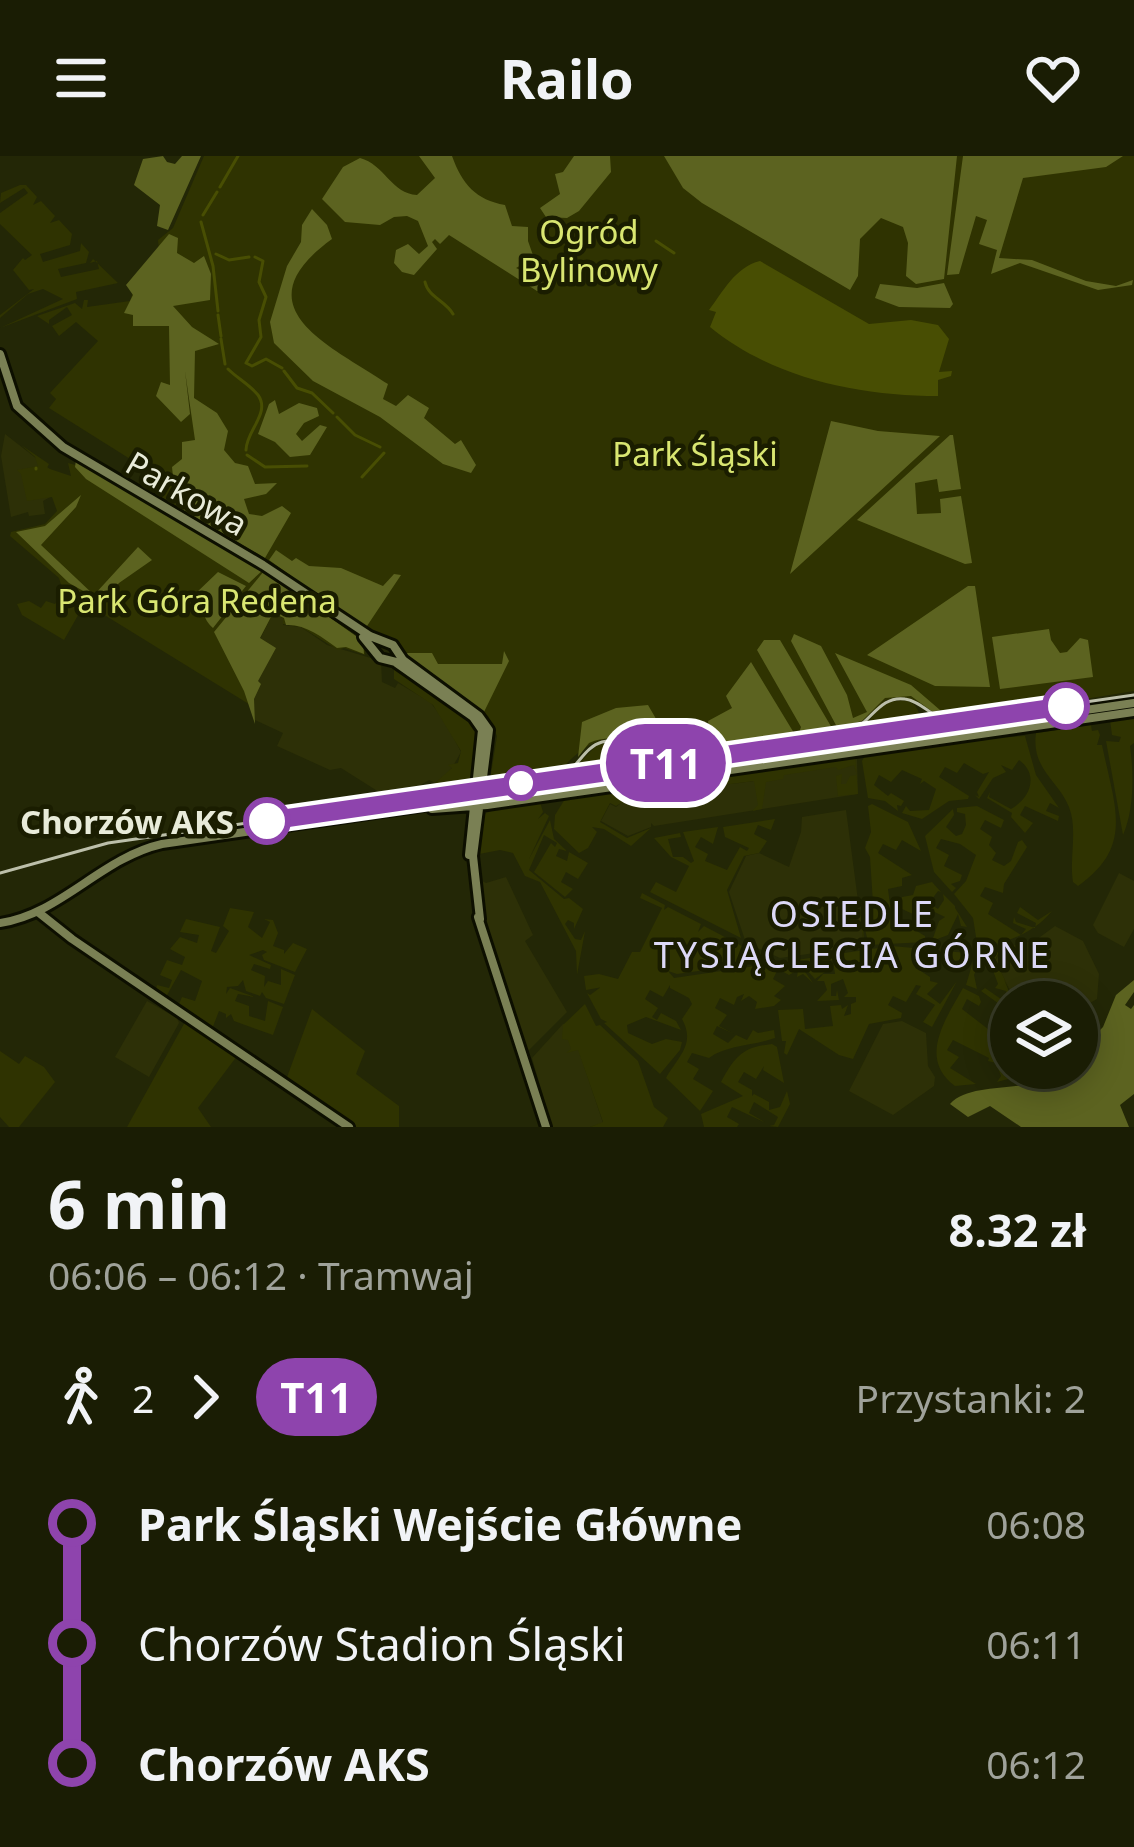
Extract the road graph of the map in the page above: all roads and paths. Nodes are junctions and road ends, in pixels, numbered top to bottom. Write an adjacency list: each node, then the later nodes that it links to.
1 (0, 354): 2 (street, Parkowa)
2 (338, 617): 3 (street, Parkowa); 4 (street, Parkowa)
3 (382, 638): 4 (street); 5 (street, Parkowa)
4 (372, 649): 5 (street, Parkowa)
5 (398, 659): 8 (street); 11 (street)
6 (1134, 707): 7 (street)
7 (751, 762): 9 (street); 9 (street)
8 (484, 780): 10 (street); 11 (street)
9 (573, 788): 10 (street); 11 (street)
10 (503, 794): 11 (street)
11 (477, 802): 12 (street); 13 (street); 14 (street); 16 (street)
12 (418, 808): 13 (street); 15 (street)
13 (446, 808): 14 (street)
14 (470, 826): 16 (street)
15 (38, 912): 17 (street); 18 (street)
16 (480, 920): 19 (street)
17 (0, 923)
18 (339, 1125)
19 (546, 1127)

